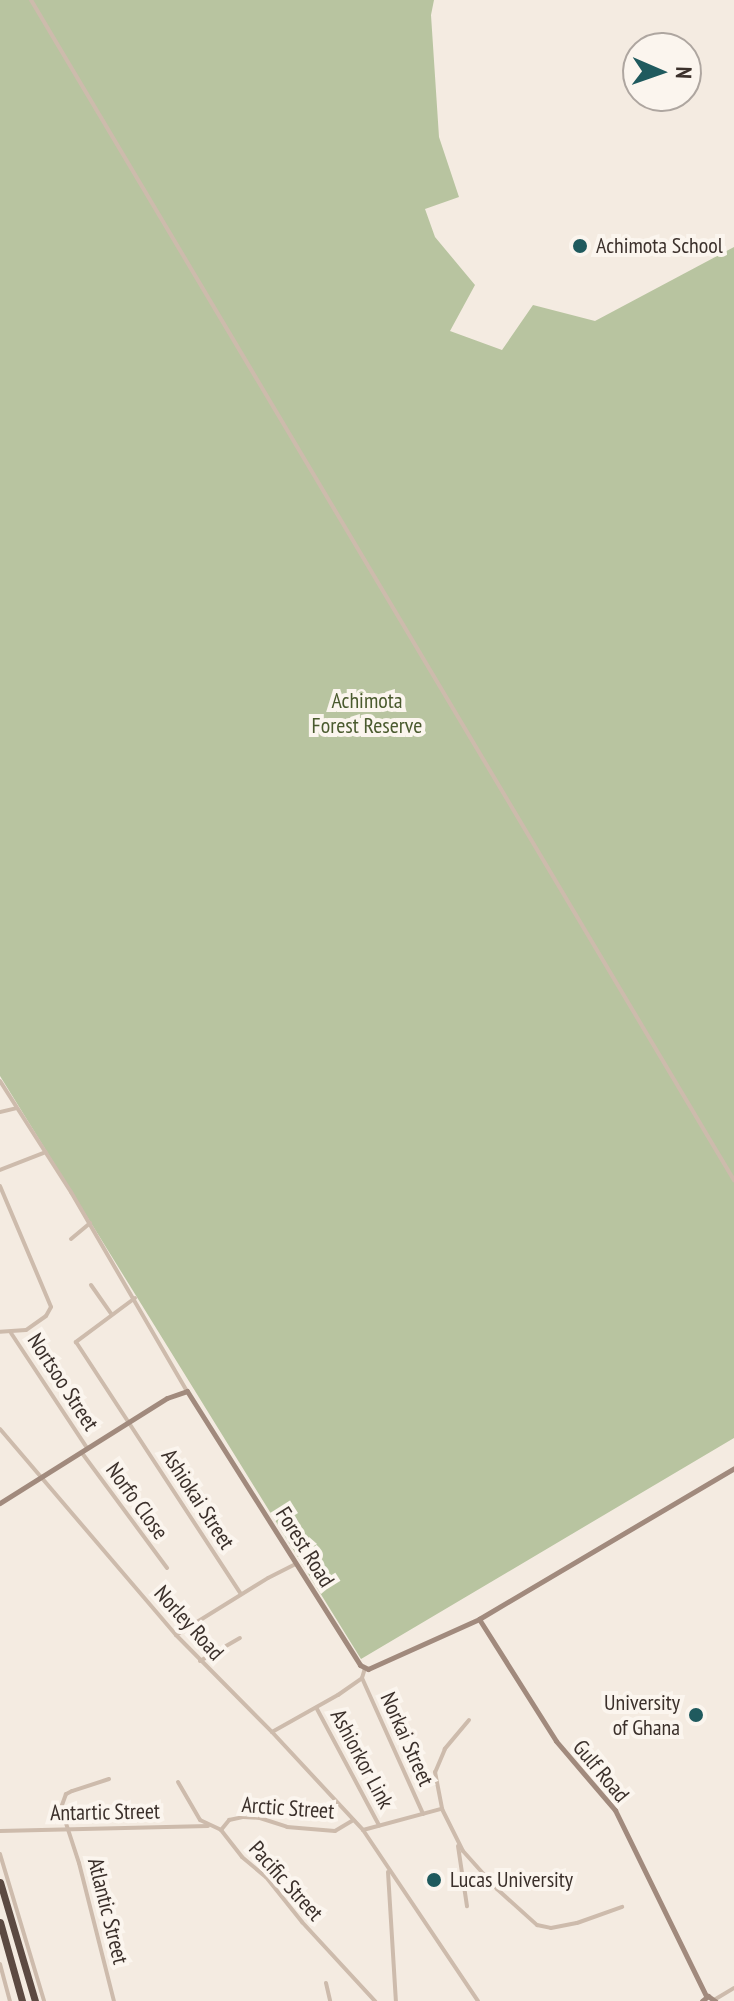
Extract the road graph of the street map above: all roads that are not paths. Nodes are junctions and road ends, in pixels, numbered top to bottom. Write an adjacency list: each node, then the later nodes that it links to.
1 (31, 0): 7 (street)
2 (0, 1081): 3 (street, Forest Road)
3 (17, 1108): 4 (street); 5 (street, Forest Road)
4 (0, 1112)
5 (47, 1152): 6 (street); 9 (street, Forest Road)
6 (0, 1170)
7 (734, 1180)
8 (0, 1186): 15 (street)
9 (90, 1223): 10 (street); 12 (street, Forest Road)
10 (71, 1239)
11 (91, 1285): 13 (street)
12 (135, 1298): 13 (street); 16 (street, Forest Road)
13 (111, 1314): 17 (street, Ashiokai Street)
14 (0, 1332): 15 (street)
15 (11, 1333): 19 (street, Nortsoo Street)
16 (187, 1391): 17 (main road); 23 (main road, Forest Road)
17 (128, 1421): 19 (main road); 25 (street, Ashiokai Street)
18 (0, 1429): 21 (street, Norley Road)
19 (85, 1451): 21 (main road); 24 (street, Norfo Close)
20 (734, 1468): 26 (main road)
21 (41, 1478): 22 (main road); 27 (street, Norley Road)
22 (0, 1503)
23 (296, 1564): 25 (street); 30 (main road, Forest Road)
24 (167, 1568)
25 (241, 1594): 27 (street)
26 (479, 1619): 30 (main road); 56 (main road, Gulf Road)
27 (176, 1635): 29 (street, Norley Road)
28 (240, 1638): 29 (street)
29 (200, 1661): 34 (street, Norley Road)
30 (365, 1668): 31 (street)
31 (362, 1678): 32 (street); 38 (street, Norkai Street)
32 (317, 1709): 34 (street); 40 (street, Ashiorkor Link)
33 (469, 1720): 37 (street)
34 (272, 1732): 39 (street, Norley Road)
35 (109, 1779): 42 (street, Atlantic Street)
36 (178, 1782): 41 (street, Pacific Street)
37 (442, 1809): 38 (street); 46 (street)
38 (423, 1814): 40 (street)
39 (353, 1820): 43 (street, Arctic Street); 44 (street, Norley Road)
40 (379, 1825): 44 (street)
41 (211, 1826): 42 (street, Antartic Street); 43 (street, Pacific Street)
42 (69, 1829): 45 (street, Antartic Street); 62 (street, Atlantic Street)
43 (221, 1830): 64 (street, Pacific Street)
44 (363, 1830): 48 (street, Norley Road)
45 (0, 1831)
46 (458, 1843): 50 (street); 51 (street)
47 (0, 1854): 61 (street)
48 (386, 1866): 65 (street); 66 (street, Norley Road)
49 (0, 1882): 60 (highway)
50 (467, 1906)
51 (622, 1907)
52 (0, 1922): 59 (highway)
53 (0, 1964): 58 (street)
54 (326, 1983): 63 (street)
55 (734, 1988): 57 (street)
56 (704, 1998): 57 (main road)
57 (714, 2000)
58 (10, 2001)
59 (22, 2001)
60 (35, 2001)
61 (44, 2001)
62 (114, 2001)
63 (330, 2001)
64 (375, 2001)
65 (396, 2001)
66 (478, 2001)

